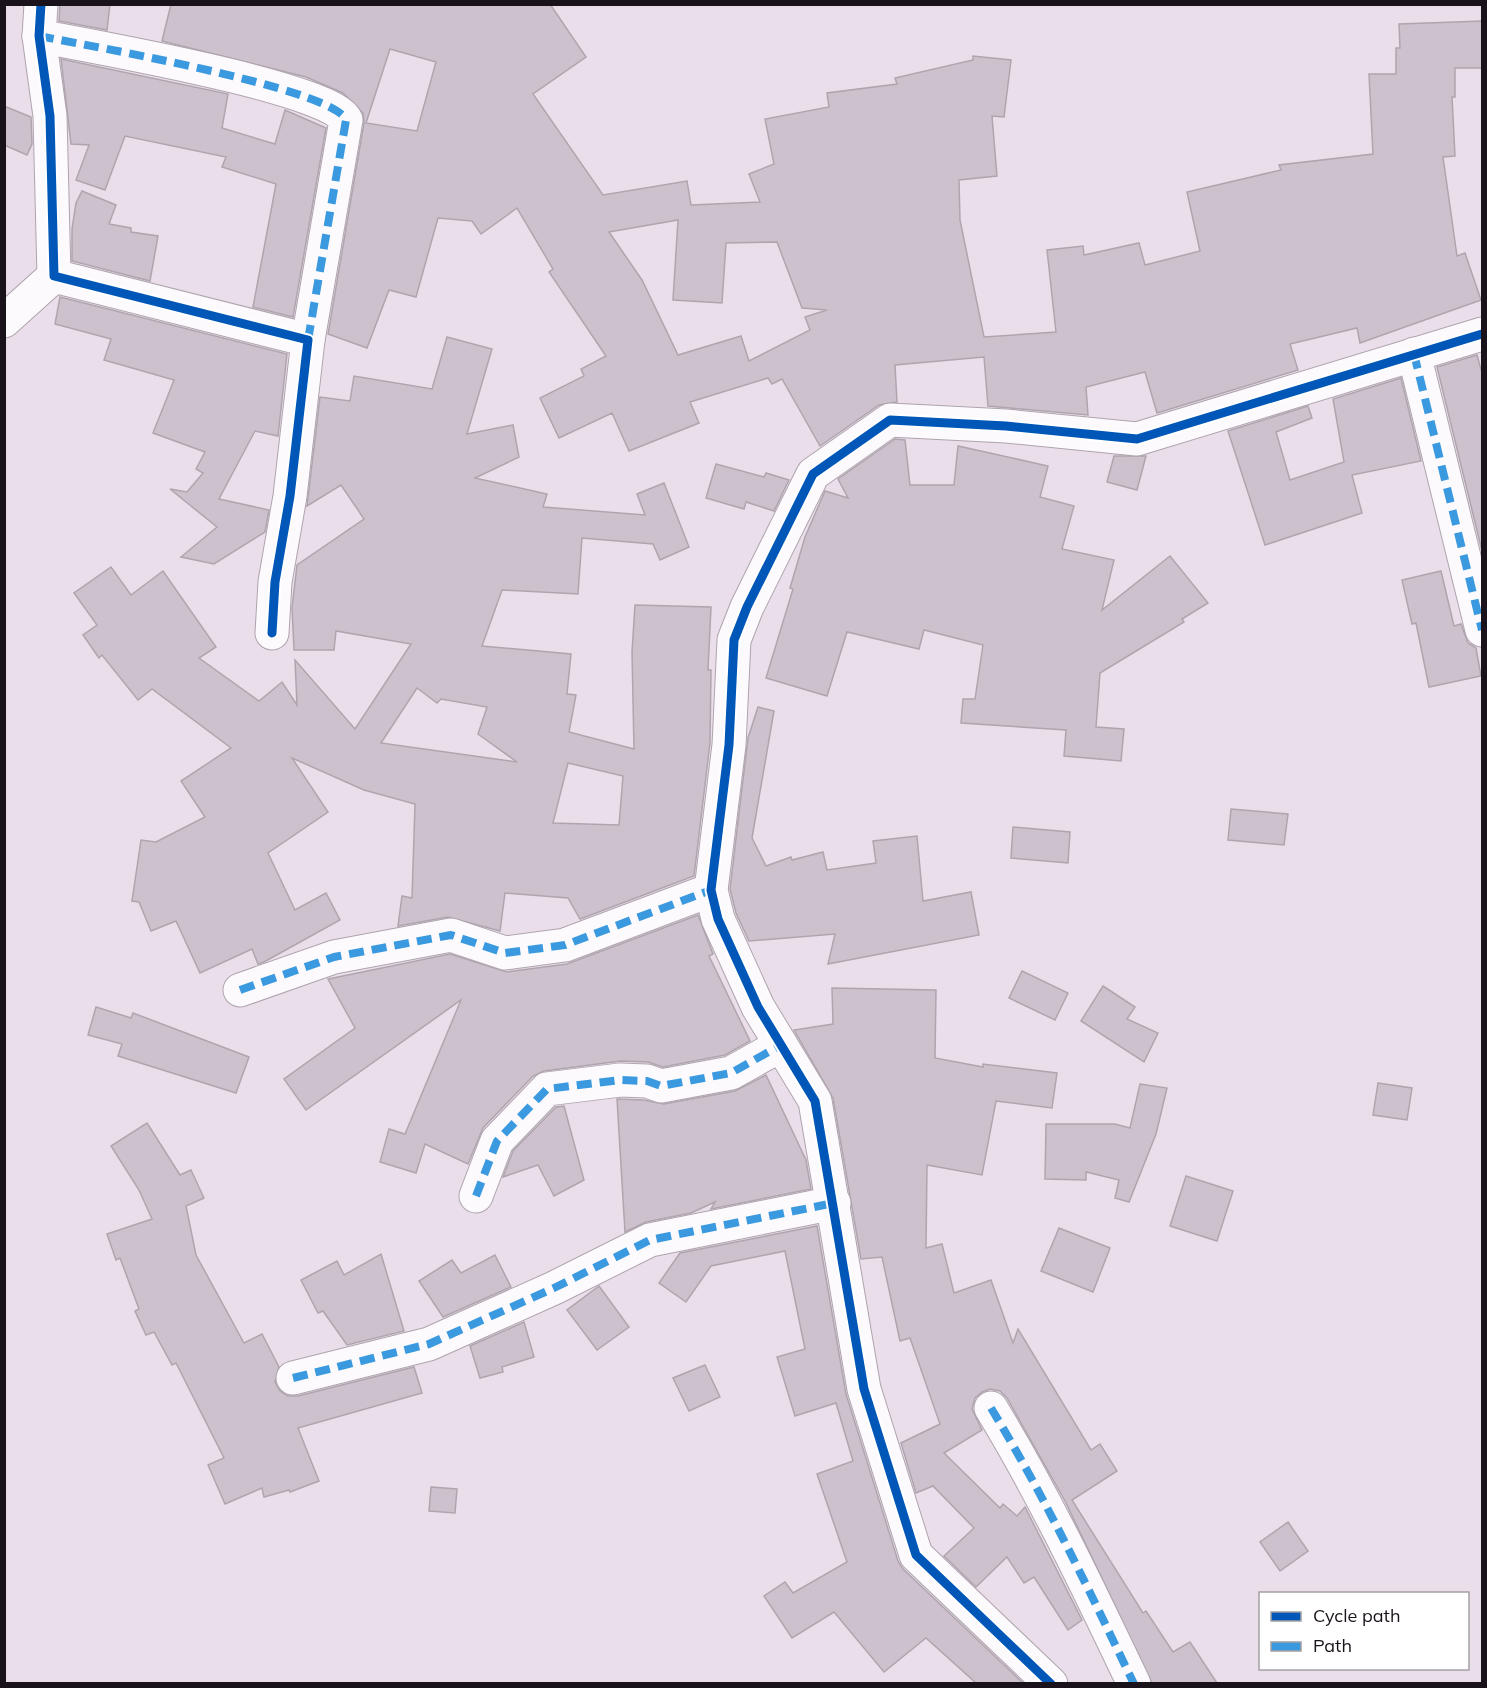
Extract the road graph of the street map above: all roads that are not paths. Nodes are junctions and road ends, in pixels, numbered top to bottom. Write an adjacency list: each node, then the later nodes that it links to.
1 (40, 20): 2 (street); 5 (street)
2 (54, 276): 3 (street); 5 (street)
3 (4, 321)
4 (1482, 334): 6 (street)
5 (308, 340): 8 (street)
6 (1414, 354): 7 (street); 9 (street)
7 (1482, 630)
8 (272, 633)
9 (711, 890): 10 (street); 11 (street)
10 (240, 990)
11 (781, 1045): 12 (street); 13 (street)
12 (476, 1196)
13 (834, 1203): 14 (street); 16 (street)
14 (293, 1378)
15 (991, 1408): 17 (street)
16 (1051, 1683)
17 (1134, 1683)

